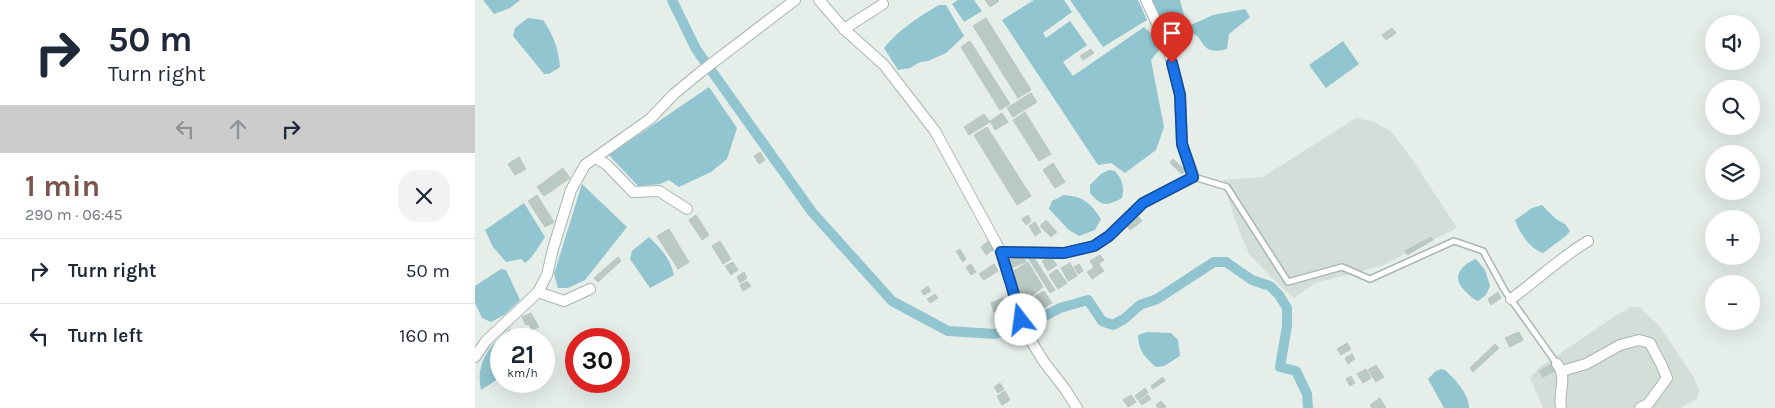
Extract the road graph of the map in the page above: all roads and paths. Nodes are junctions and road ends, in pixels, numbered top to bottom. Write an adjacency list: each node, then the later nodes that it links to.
1 (795, 0): 6 (street)
2 (819, 0): 5 (street)
3 (1146, 0): 7 (street)
4 (883, 4): 5 (street)
5 (844, 30): 10 (street)
6 (596, 158): 8 (street); 12 (street)
7 (1193, 177): 10 (street); 13 (lane)
8 (687, 208)
9 (1588, 241): 13 (street)
10 (1001, 252): 16 (street)
11 (590, 289): 12 (street)
12 (538, 292): 14 (street)
13 (1511, 299): 15 (lane)
14 (475, 357)
15 (1559, 367): 17 (street); 18 (street)
16 (1077, 408)
17 (1561, 408)
18 (1640, 408)

